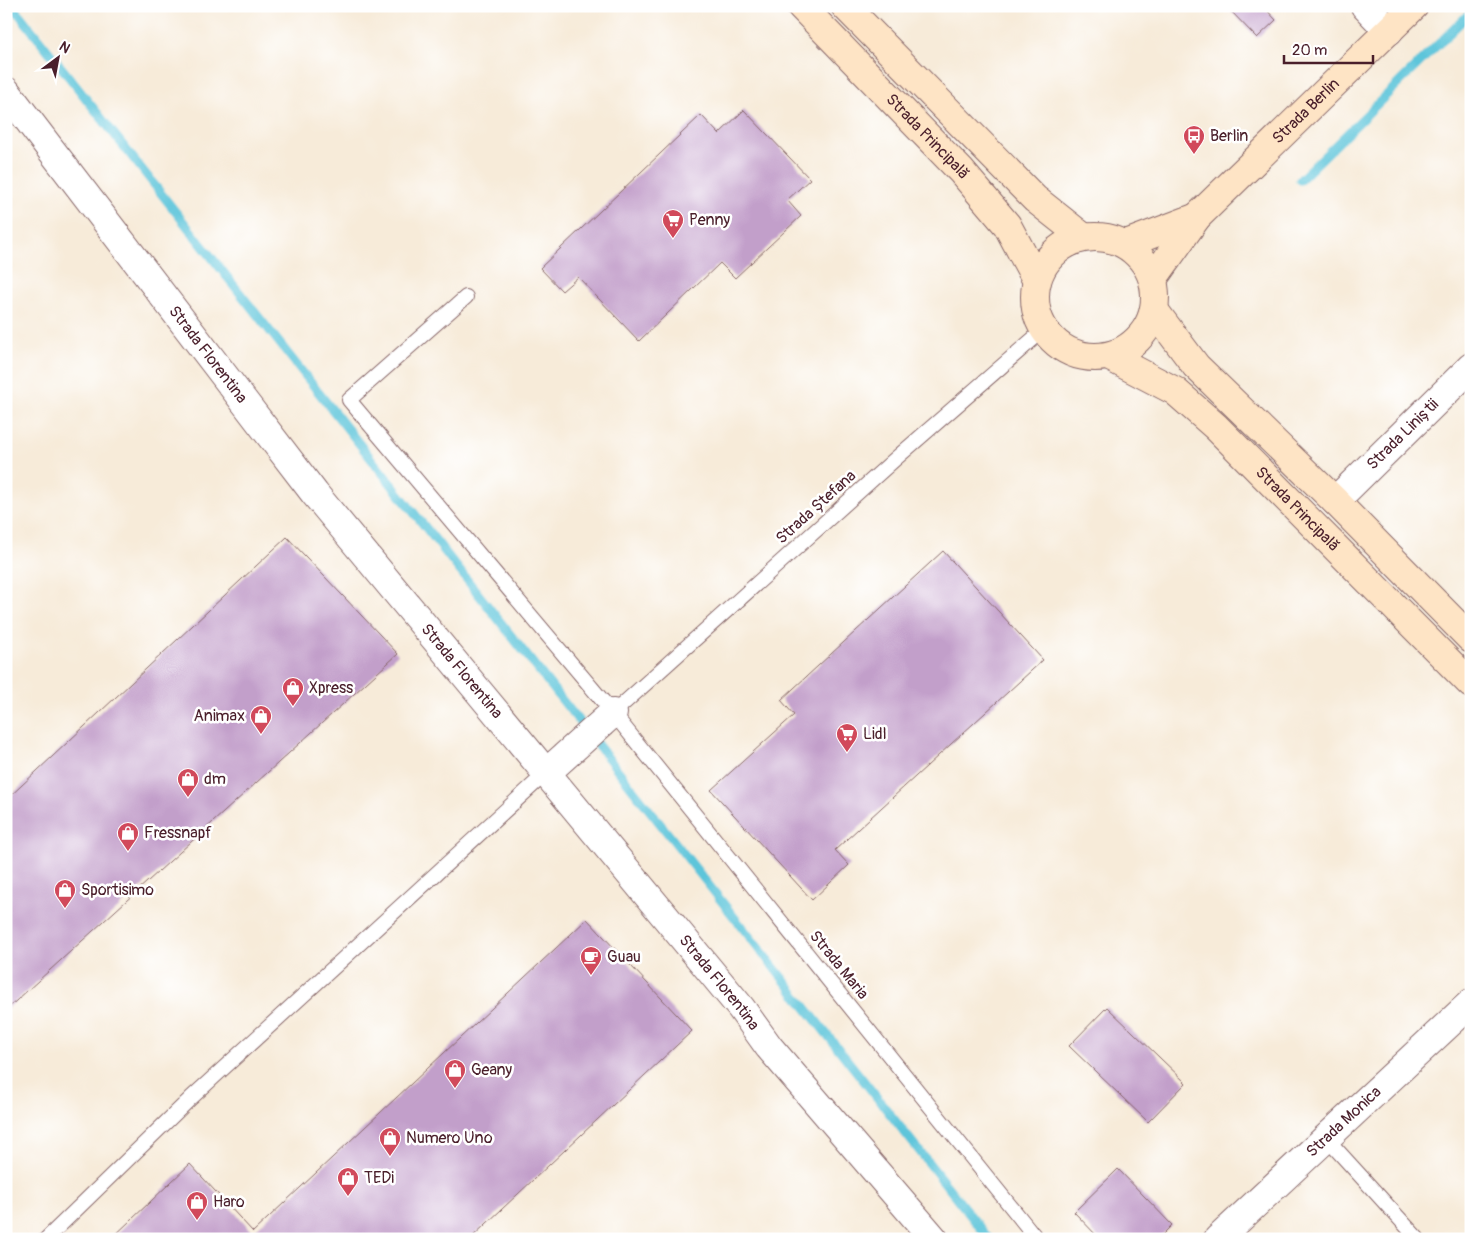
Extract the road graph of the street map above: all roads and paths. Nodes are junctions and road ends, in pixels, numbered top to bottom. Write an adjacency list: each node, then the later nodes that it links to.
1 (801, 6): 11 (main road, Strada Principală)
2 (845, 6): 8 (main road, Strada Principală)
3 (1365, 6): 5 (street)
4 (1414, 6): 5 (main road, Strada Berlin)
5 (1389, 31): 7 (main road, Strada Berlin)
6 (6, 91): 21 (street, Strada Florentina)
7 (1197, 217): 9 (main road, Strada Berlin); 10 (main road, Strada Berlin)
8 (1083, 237): 9 (main road); 11 (main road)
9 (1126, 244): 10 (main road)
10 (1153, 279): 13 (main road)
11 (1037, 281): 14 (main road)
12 (466, 297): 20 (lane, Strada Maria)
13 (1154, 310): 15 (main road); 17 (main road, Strada Principală)
14 (1045, 330): 15 (main road); 20 (lane, Strada Ștefana)
15 (1108, 356): 19 (main road, Strada Principală)
16 (1471, 367): 17 (street, Strada Liniștii)
17 (1335, 501): 18 (main road, Strada Principală)
18 (1471, 639)
19 (1471, 684)
20 (608, 716): 21 (street); 26 (lane, Strada Maria)
21 (545, 774): 24 (lane); 25 (street, Strada Florentina)
22 (1471, 1003): 23 (street, Strada Monica)
23 (1326, 1138): 27 (street, Strada Monica); 28 (lane)
24 (46, 1239)
25 (934, 1239)
26 (1037, 1239)
27 (1218, 1239)
28 (1418, 1239)

